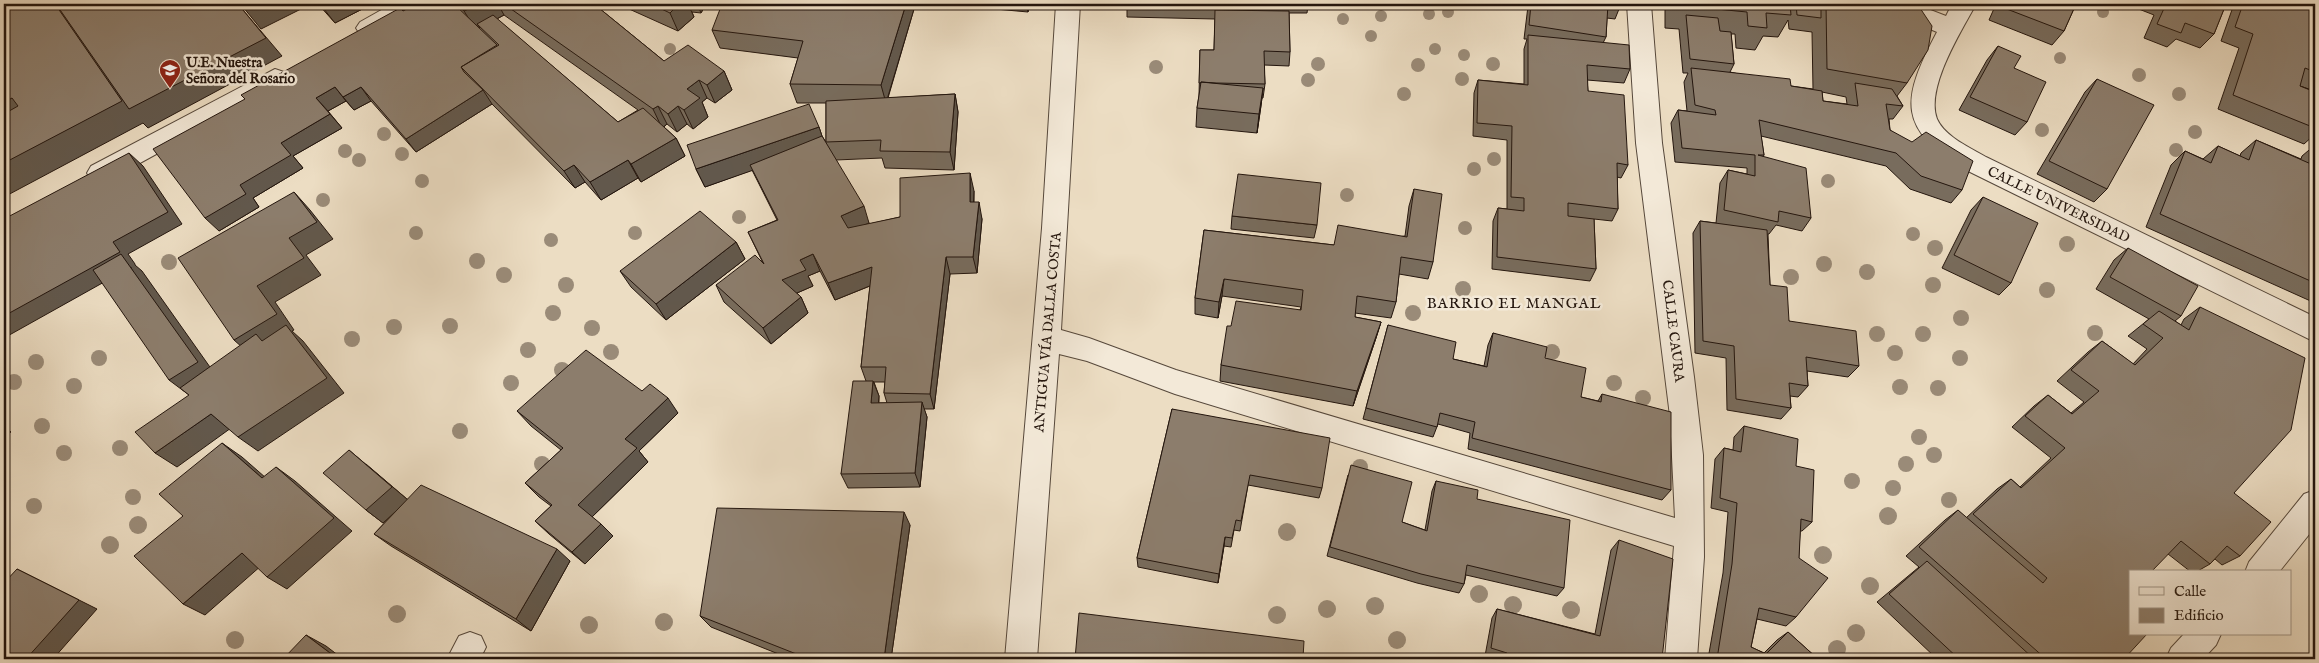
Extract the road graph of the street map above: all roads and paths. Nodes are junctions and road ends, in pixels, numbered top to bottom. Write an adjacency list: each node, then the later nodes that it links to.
1 (411, 4): 7 (street)
2 (1068, 4): 11 (street, ANTIGUA VÍA DALLA COSTA)
3 (1639, 4): 13 (street, CALLE CAURA)
4 (1893, 4): 6 (street)
5 (1964, 4): 6 (street, CALLE UNIVERSIDAD)
6 (1952, 28): 10 (street, CALLE UNIVERSIDAD)
7 (345, 40)
8 (293, 68): 9 (street)
9 (83, 182)
10 (2315, 330)
11 (1046, 338): 13 (street); 16 (street, ANTIGUA VÍA DALLA COSTA)
12 (2315, 504): 14 (street)
13 (1689, 536): 17 (street, CALLE CAURA)
14 (2262, 570)
15 (2203, 636): 18 (street)
16 (1021, 659)
17 (1681, 659)
18 (2182, 659)

